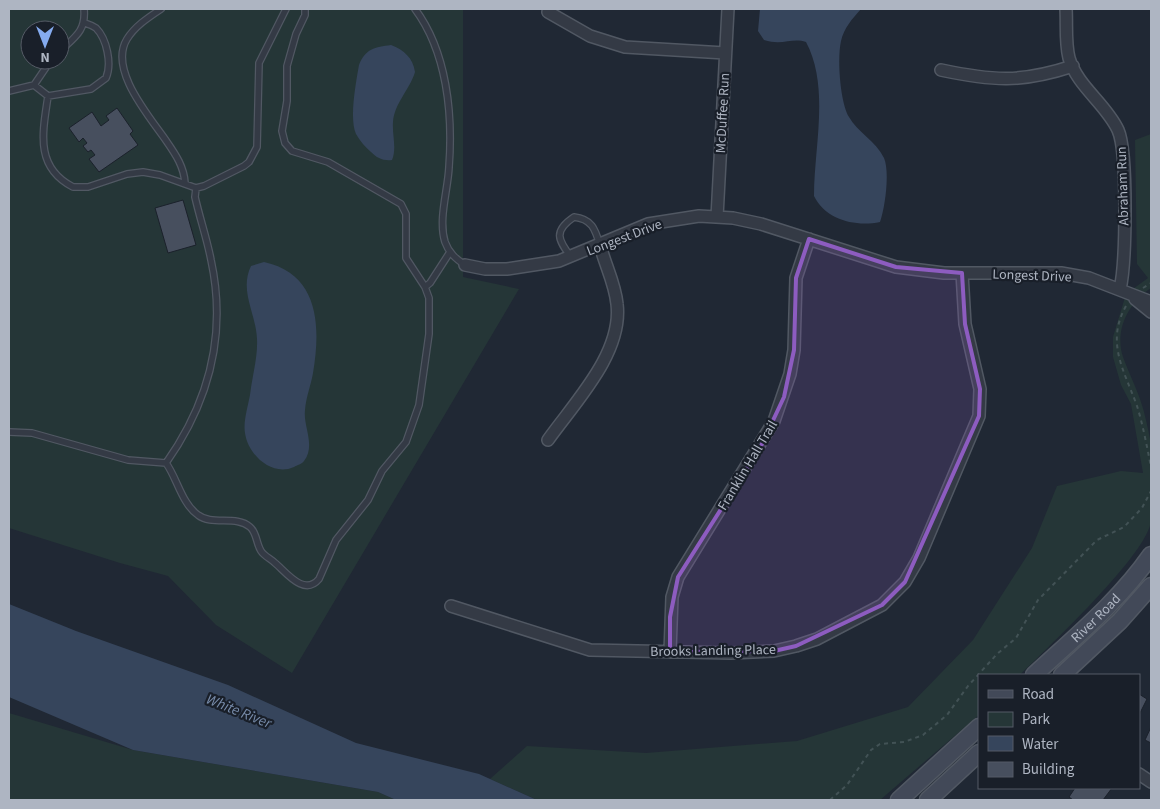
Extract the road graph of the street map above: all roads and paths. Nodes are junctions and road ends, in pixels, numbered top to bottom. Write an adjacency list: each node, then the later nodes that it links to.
1 (84, 9): 9 (lane)
2 (161, 9): 18 (lane)
3 (286, 9): 19 (lane)
4 (305, 9): 28 (lane)
5 (415, 9): 23 (lane)
6 (728, 9): 11 (street, McDuffee Run)
7 (1066, 9): 12 (street, Abraham Run)
8 (548, 12): 11 (street)
9 (85, 23): 10 (lane); 17 (lane)
10 (70, 42)
11 (725, 53): 20 (street, McDuffee Run)
12 (1073, 66): 14 (street); 29 (street, Abraham Run)
13 (44, 70): 15 (lane)
14 (941, 70)
15 (34, 85): 16 (lane); 17 (lane)
16 (9, 91)
17 (48, 96): 18 (lane)
18 (185, 183): 19 (lane)
19 (196, 188): 35 (lane)
20 (717, 217): 21 (street, Longest Drive); 22 (street, Longest Drive)
21 (809, 239): 26 (street, Longest Drive); 41 (street, Franklin Hall Trail)
22 (600, 245): 24 (street, Longest Drive); 24 (lane); 34 (street)
23 (450, 252): 25 (lane, Longest Drive); 28 (lane)
24 (571, 257): 25 (street, Longest Drive)
25 (465, 264)
26 (962, 273): 29 (street, Longest Drive); 41 (street, Brooks Landing Place)
27 (1151, 283): 30 (path)
28 (425, 287): 35 (lane)
29 (1120, 289): 30 (street, Longest Drive)
30 (1134, 297): 31 (street, Longest Drive); 32 (street, Longest Drive); 36 (path)
31 (1151, 302)
32 (1151, 312)
33 (9, 432): 35 (lane)
34 (548, 440)
35 (166, 463)
36 (1151, 466)
37 (1151, 491): 42 (path)
38 (1151, 555): 43 (main road, River Road)
39 (1151, 586): 44 (main road, River Road)
40 (451, 606): 41 (street, Brooks Landing Place)
41 (670, 652)
42 (979, 674)
43 (1035, 674)
44 (1063, 674)
45 (978, 675): 50 (path)
46 (978, 728): 51 (main road)
47 (978, 754): 52 (main road)
48 (1140, 775): 49 (street)
49 (1151, 782)
50 (830, 800)
51 (899, 800)
52 (928, 800)

